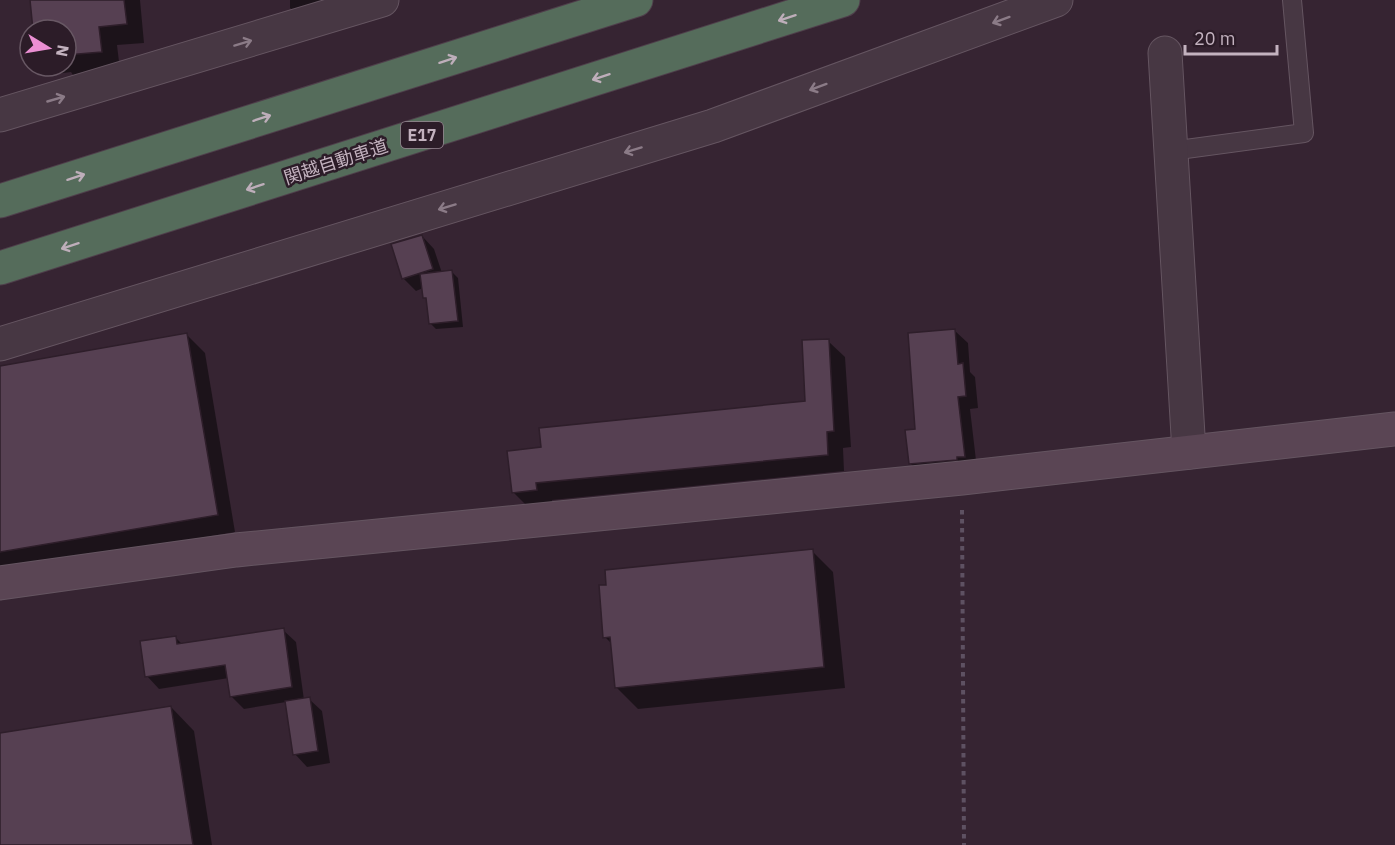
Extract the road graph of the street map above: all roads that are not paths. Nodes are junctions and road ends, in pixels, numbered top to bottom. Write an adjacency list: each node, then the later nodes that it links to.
1 (382, 0): 7 (street, one-way to 1)
2 (636, 0): 9 (highway, one-way to 2)
3 (843, 0): 10 (highway, 関越自動車道 / E17, one-way to 10)
4 (1056, 0): 11 (street, one-way to 11)
5 (1292, 0): 8 (lane)
6 (1165, 53): 8 (street)
7 (0, 116)
8 (1171, 151): 13 (street)
9 (0, 201)
10 (0, 268)
11 (0, 344)
12 (1395, 429): 13 (street)
13 (1189, 452): 14 (street)
14 (0, 583)

